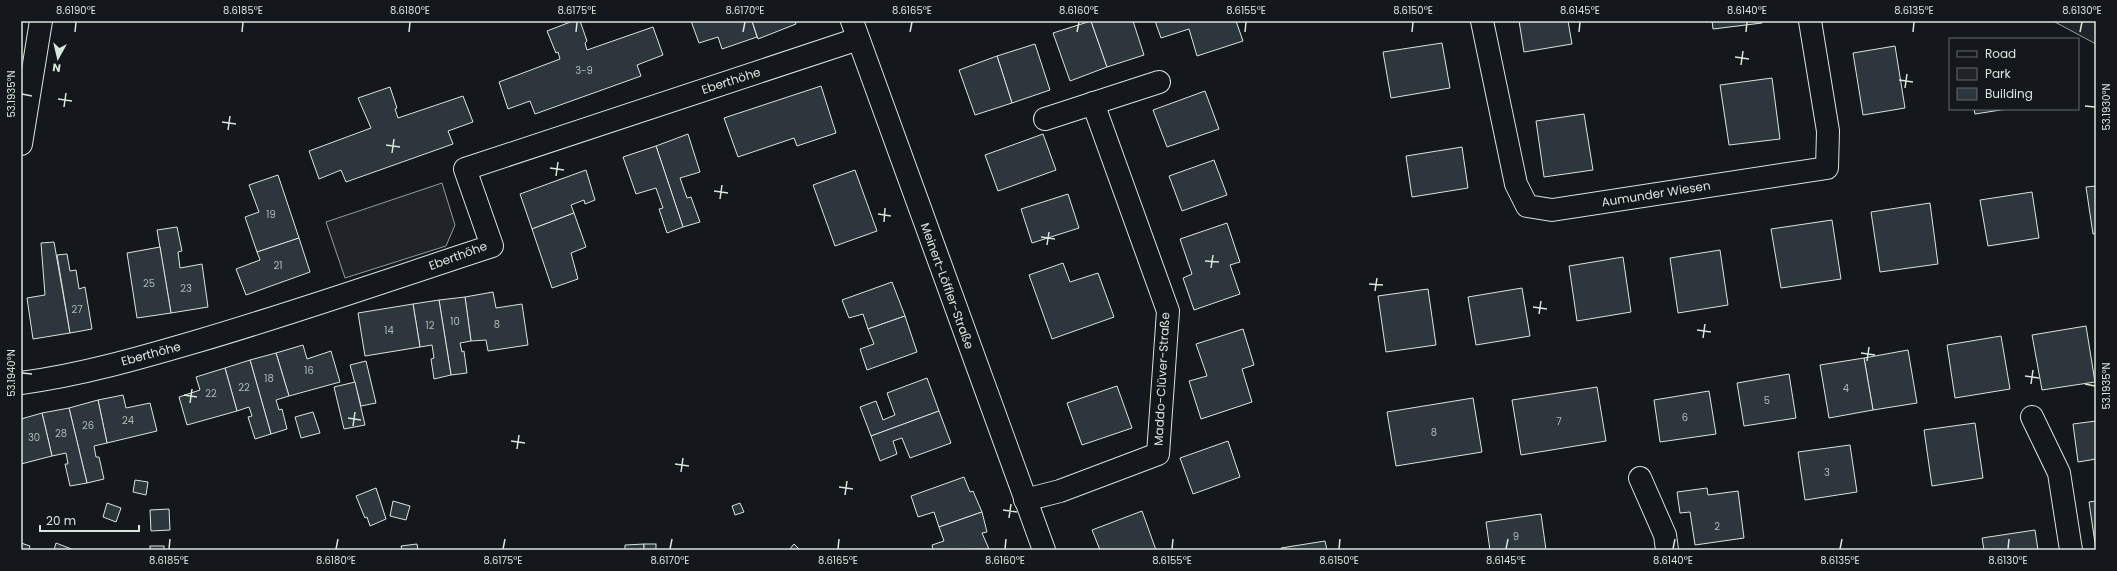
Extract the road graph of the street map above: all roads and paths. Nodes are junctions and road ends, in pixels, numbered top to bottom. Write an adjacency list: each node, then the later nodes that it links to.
1 (41, 21): 8 (street)
2 (1482, 21): 3 (street, Aumunder Wiesen)
3 (1810, 21)
4 (855, 30): 9 (street, Eberthöhe); 12 (street, Meinert-Löffler-Straße)
5 (1159, 82): 6 (street)
6 (1093, 103): 7 (street); 12 (street, Maddo-Clüver-Straße)
7 (1045, 119)
8 (21, 144)
9 (21, 383)
10 (2032, 417): 15 (street)
11 (1640, 478): 14 (street)
12 (1025, 500): 13 (street, Meinert-Löffler-Straße)
13 (1044, 550)
14 (1667, 550)
15 (2072, 550)

